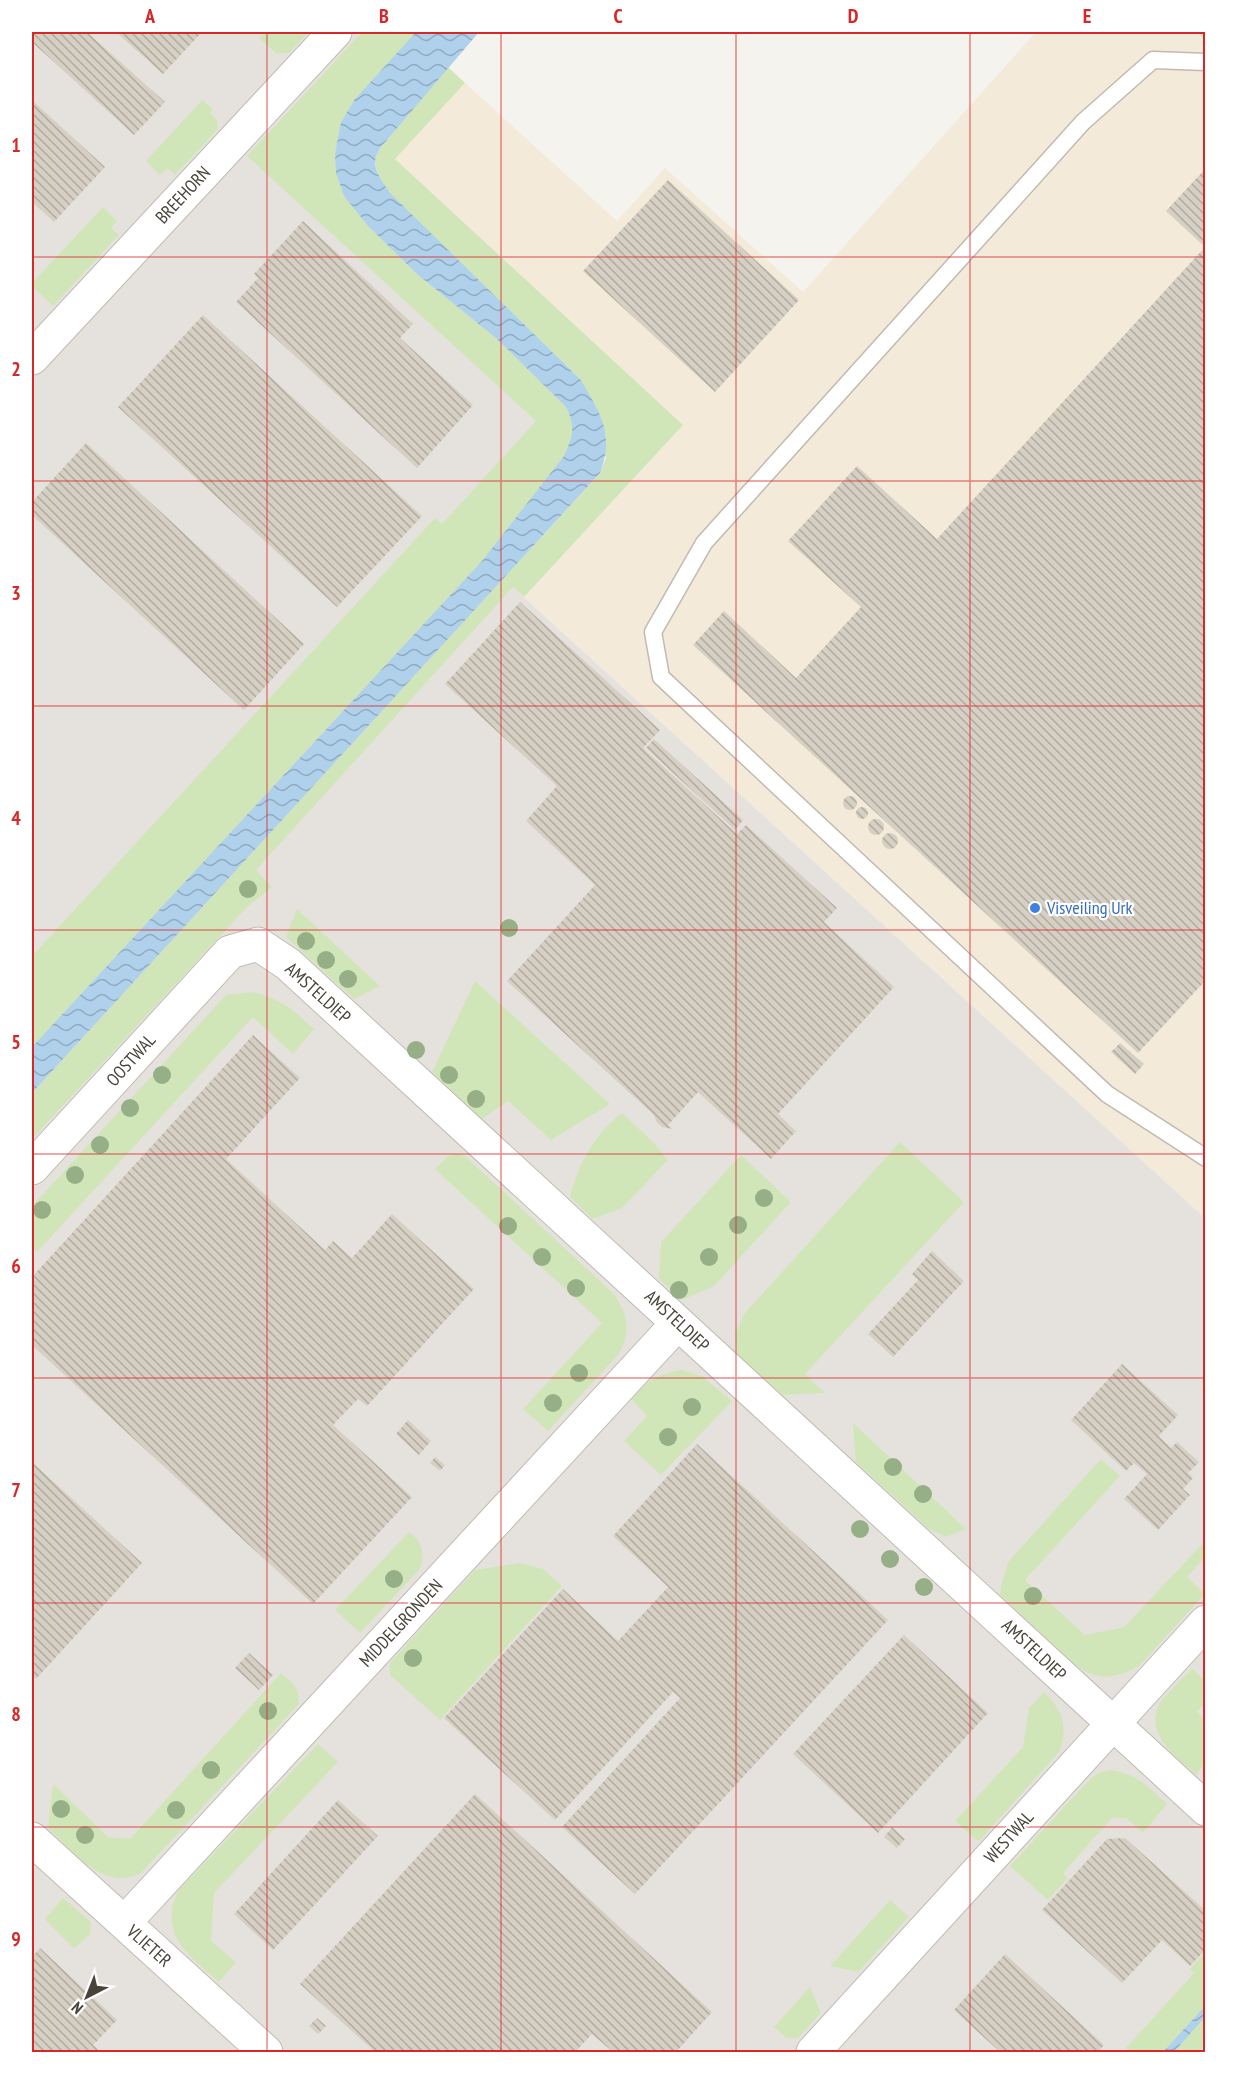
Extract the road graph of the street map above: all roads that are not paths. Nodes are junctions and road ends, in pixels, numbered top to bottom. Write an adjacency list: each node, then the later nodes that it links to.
1 (334, 32): 3 (street, BREEHORN)
2 (1206, 62): 5 (lane)
3 (32, 358)
4 (230, 952): 6 (street, OOSTWAL); 7 (street, AMSTELDIEP)
5 (1206, 1158)
6 (32, 1168)
7 (678, 1323): 9 (street, AMSTELDIEP); 12 (street, MIDDELGRONDEN)
8 (1206, 1622): 9 (street, WESTWAL)
9 (1113, 1723): 10 (street, AMSTELDIEP); 14 (street, WESTWAL)
10 (1206, 1809)
11 (32, 1839): 12 (street, VLIETER)
12 (124, 1923): 13 (street, VLIETER)
13 (266, 2052)
14 (813, 2052)

